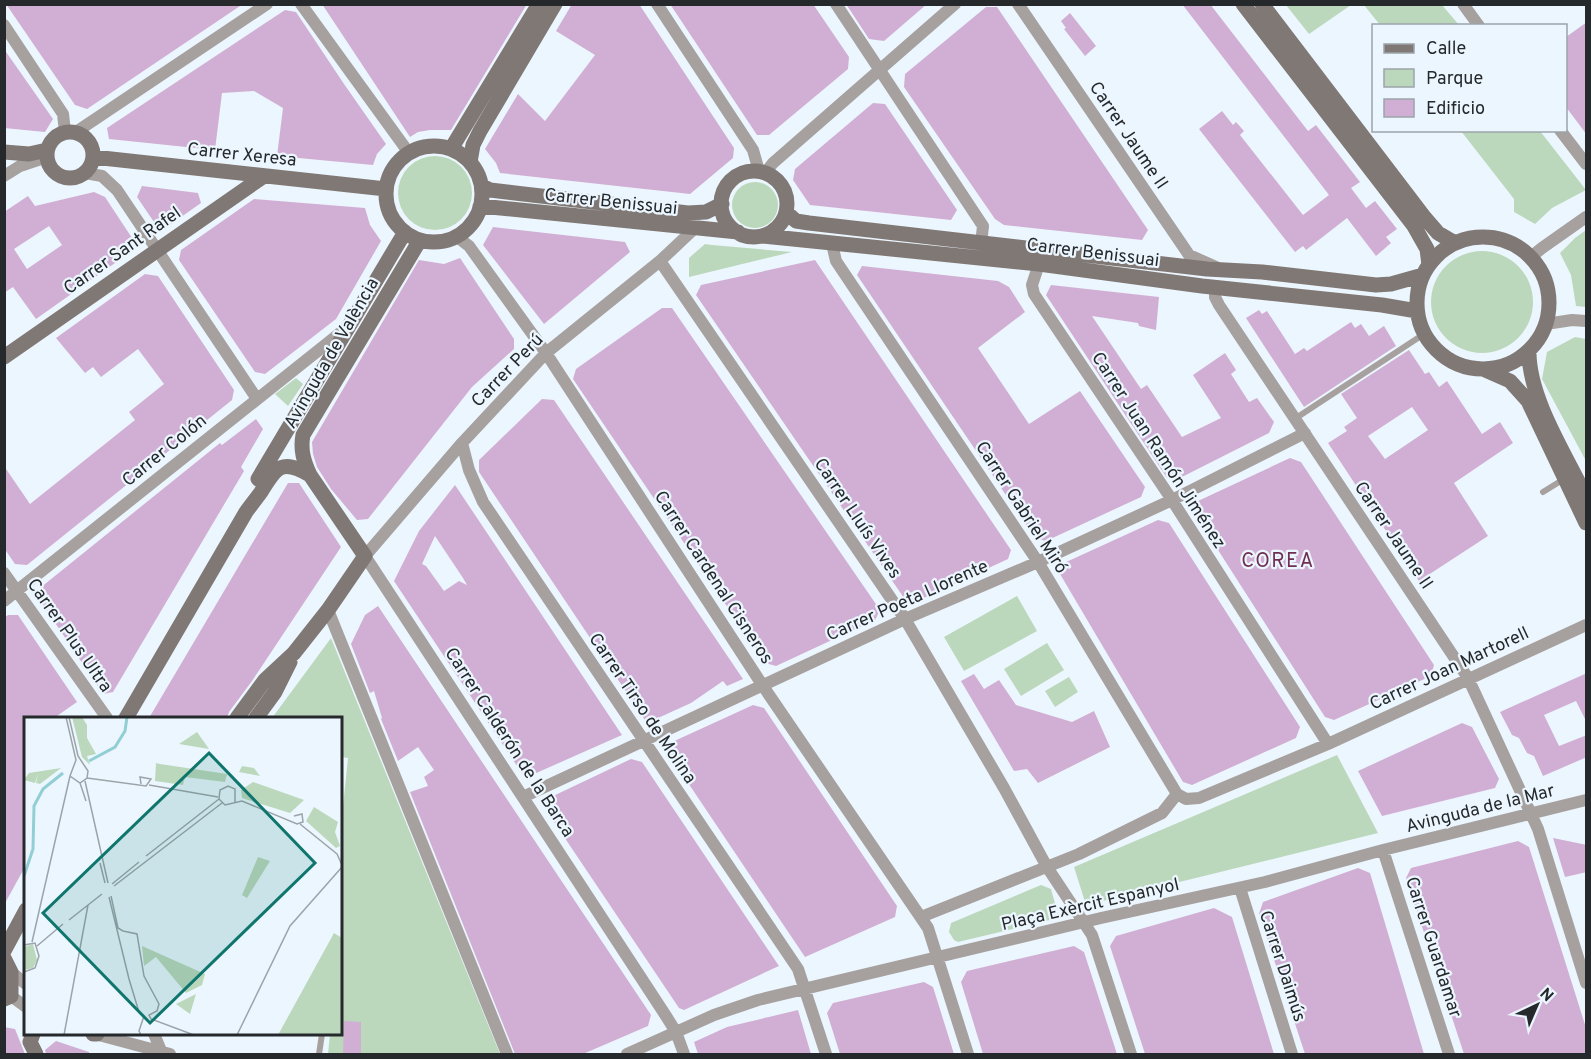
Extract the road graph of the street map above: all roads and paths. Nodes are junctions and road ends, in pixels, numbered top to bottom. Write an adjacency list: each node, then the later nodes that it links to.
1 (267, 4): 15 (street)
2 (301, 4): 20 (street)
3 (539, 4): 17 (street)
4 (555, 4): 22 (street)
5 (657, 4): 25 (street)
6 (836, 4): 14 (street)
7 (955, 4): 14 (street)
8 (1018, 4): 49 (street, Carrer Jaume II)
9 (1243, 4): 50 (street)
10 (1262, 4): 42 (street)
11 (1463, 4): 12 (street)
12 (1478, 24)
13 (4, 25): 15 (street)
14 (881, 70): 25 (street); 44 (street)
15 (70, 132): 19 (street); 21 (street)
16 (1562, 132): 23 (street)
17 (452, 149): 20 (street); 22 (street)
18 (4, 152): 19 (street)
19 (47, 153): 26 (street); 27 (street)
20 (409, 153): 30 (street)
21 (93, 157): 24 (street, Carrer Xeresa); 26 (street)
22 (470, 162): 29 (street)
23 (1587, 165)
24 (217, 172): 28 (street, Carrer Xeresa); 32 (street)
25 (762, 172): 31 (street); 34 (street)
26 (85, 173): 45 (street)
27 (4, 176)
28 (264, 176): 30 (street, Carrer Xeresa); 32 (street, Carrer Sant Rafel)
29 (482, 186): 31 (street, Carrer Benissuai); 33 (street)
30 (386, 189): 37 (street)
31 (722, 204): 38 (street)
32 (221, 205): 45 (street, Carrer Sant Rafel)
33 (480, 206): 36 (street, Carrer Benissuai); 39 (street)
34 (786, 212): 40 (street); 44 (street, Carrer Benissuai)
35 (1587, 217): 46 (street)
36 (694, 229): 38 (street, Carrer Benissuai); 47 (street, Carrer Perú)
37 (405, 232): 41 (street); 55 (street, Avinguda de València)
38 (738, 232): 40 (street)
39 (456, 236): 41 (street); 58 (street, Carrer Cardenal Cisneros)
40 (763, 236): 43 (street, Carrer Benissuai)
41 (420, 240): 65 (street, Avinguda de València)
42 (1455, 243): 46 (street); 50 (street)
43 (832, 244): 48 (street, Carrer Benissuai); 73 (street, Carrer Gabriel Miró)
44 (981, 244): 49 (street, Carrer Benissuai)
45 (156, 250): 59 (street, Carrer Sant Rafel); 61 (street)
46 (1532, 258): 54 (street)
47 (660, 261): 58 (street, Carrer Perú); 78 (street, Carrer Lluís Vives)
48 (1039, 264): 51 (street, Carrer Benissuai); 69 (street, Carrer Juan Ramón Jiménez)
49 (1222, 270): 50 (street, Carrer Benissuai)
50 (1426, 270): 52 (street)
51 (1215, 286): 52 (street, Carrer Benissuai); 62 (street, Carrer Jaume II)
52 (1417, 311): 56 (street)
53 (1587, 321): 54 (street)
54 (1546, 324): 57 (street)
55 (347, 327): 61 (street, Carrer Colón); 70 (street, Avinguda de València)
56 (1424, 334): 60 (street); 62 (lane)
57 (1529, 352): 60 (street); 68 (street)
58 (546, 354): 64 (street, Carrer Perú); 82 (street, Carrer Cardenal Cisneros)
59 (4, 357)
60 (1485, 370): 66 (street)
61 (257, 399): 75 (street, Carrer Colón)
62 (1296, 418): 63 (street, Carrer Jaume II)
63 (1305, 434): 69 (street, Carrer Poeta Llorente); 81 (street, Carrer Jaume II)
64 (462, 443): 72 (street, Carrer Perú); 87 (street, Carrer Tirso de Molina)
65 (310, 475): 70 (street, Avinguda de València); 72 (street, Carrer Calderón de la Barca)
66 (1564, 478): 67 (lane); 71 (street)
67 (1543, 492)
68 (1587, 497)
69 (1172, 500): 73 (street, Carrer Poeta Llorente); 88 (street, Carrer Juan Ramón Jiménez)
70 (246, 512): 84 (street, Avinguda de València)
71 (1587, 523)
72 (365, 556): 77 (street); 90 (street, Carrer Calderón de la Barca)
73 (1038, 562): 78 (street, Carrer Poeta Llorente); 89 (street, Carrer Gabriel Miró)
74 (4, 573): 75 (street, Carrer Plus Ultra)
75 (17, 591): 76 (street, Carrer Colón); 83 (street, Carrer Plus Ultra)
76 (4, 601)
77 (328, 610): 80 (street); 115 (street)
78 (906, 619): 82 (street, Carrer Poeta Llorente); 94 (street, Carrer Lluís Vives)
79 (1587, 625): 81 (street, Carrer Joan Martorell)
80 (294, 653): 85 (street); 86 (street)
81 (1468, 678): 88 (street, Carrer Joan Martorell); 92 (street, Carrer Jaume II)
82 (764, 686): 87 (street, Carrer Poeta Llorente); 97 (street, Carrer Cardenal Cisneros)
83 (106, 717)
84 (127, 717)
85 (238, 717)
86 (257, 717)
87 (643, 741): 90 (street, Carrer Poeta Llorente); 104 (street, Carrer Tirso de Molina)
88 (1328, 744): 89 (street)
89 (1177, 794): 94 (street)
90 (523, 798): 107 (street, Carrer Calderón de la Barca)
91 (1587, 800): 92 (street, Avinguda de la Mar)
92 (1532, 813): 93 (street, Avinguda de la Mar); 103 (street, Carrer Jaume II)
93 (1383, 850): 95 (street, Plaça Exèrcit Espanyol); 122 (street, Carrer Guardamar)
94 (1047, 867): 97 (street); 98 (street, Carrer Lluís Vives)
95 (1240, 888): 98 (street, Plaça Exèrcit Espanyol); 121 (street, Carrer Daimús)
96 (24, 914): 99 (street)
97 (921, 917): 100 (street, Carrer Cardenal Cisneros)
98 (1085, 922): 100 (street, Plaça Exèrcit Espanyol); 120 (street, Carrer Lluís Vives)
99 (4, 951)
100 (938, 958): 104 (street, Plaça Exèrcit Espanyol); 119 (street, Carrer Cardenal Cisneros)
101 (8, 965): 102 (street); 105 (street)
102 (24, 982)
103 (1587, 983)
104 (805, 988): 107 (street, Plaça Exèrcit Espanyol); 118 (street, Carrer Tirso de Molina)
105 (8, 997): 106 (street)
106 (24, 1006)
107 (676, 1032): 116 (street, Plaça Exèrcit Espanyol); 117 (street, Carrer Calderón de la Barca)
108 (33, 1035): 112 (street)
109 (98, 1035): 113 (street)
110 (155, 1035): 113 (street)
111 (322, 1035): 114 (lane)
112 (36, 1054)
113 (165, 1054)
114 (319, 1054)
115 (507, 1054)
116 (627, 1054)
117 (684, 1054)
118 (825, 1054)
119 (968, 1054)
120 (1131, 1054)
121 (1292, 1054)
122 (1449, 1054)

